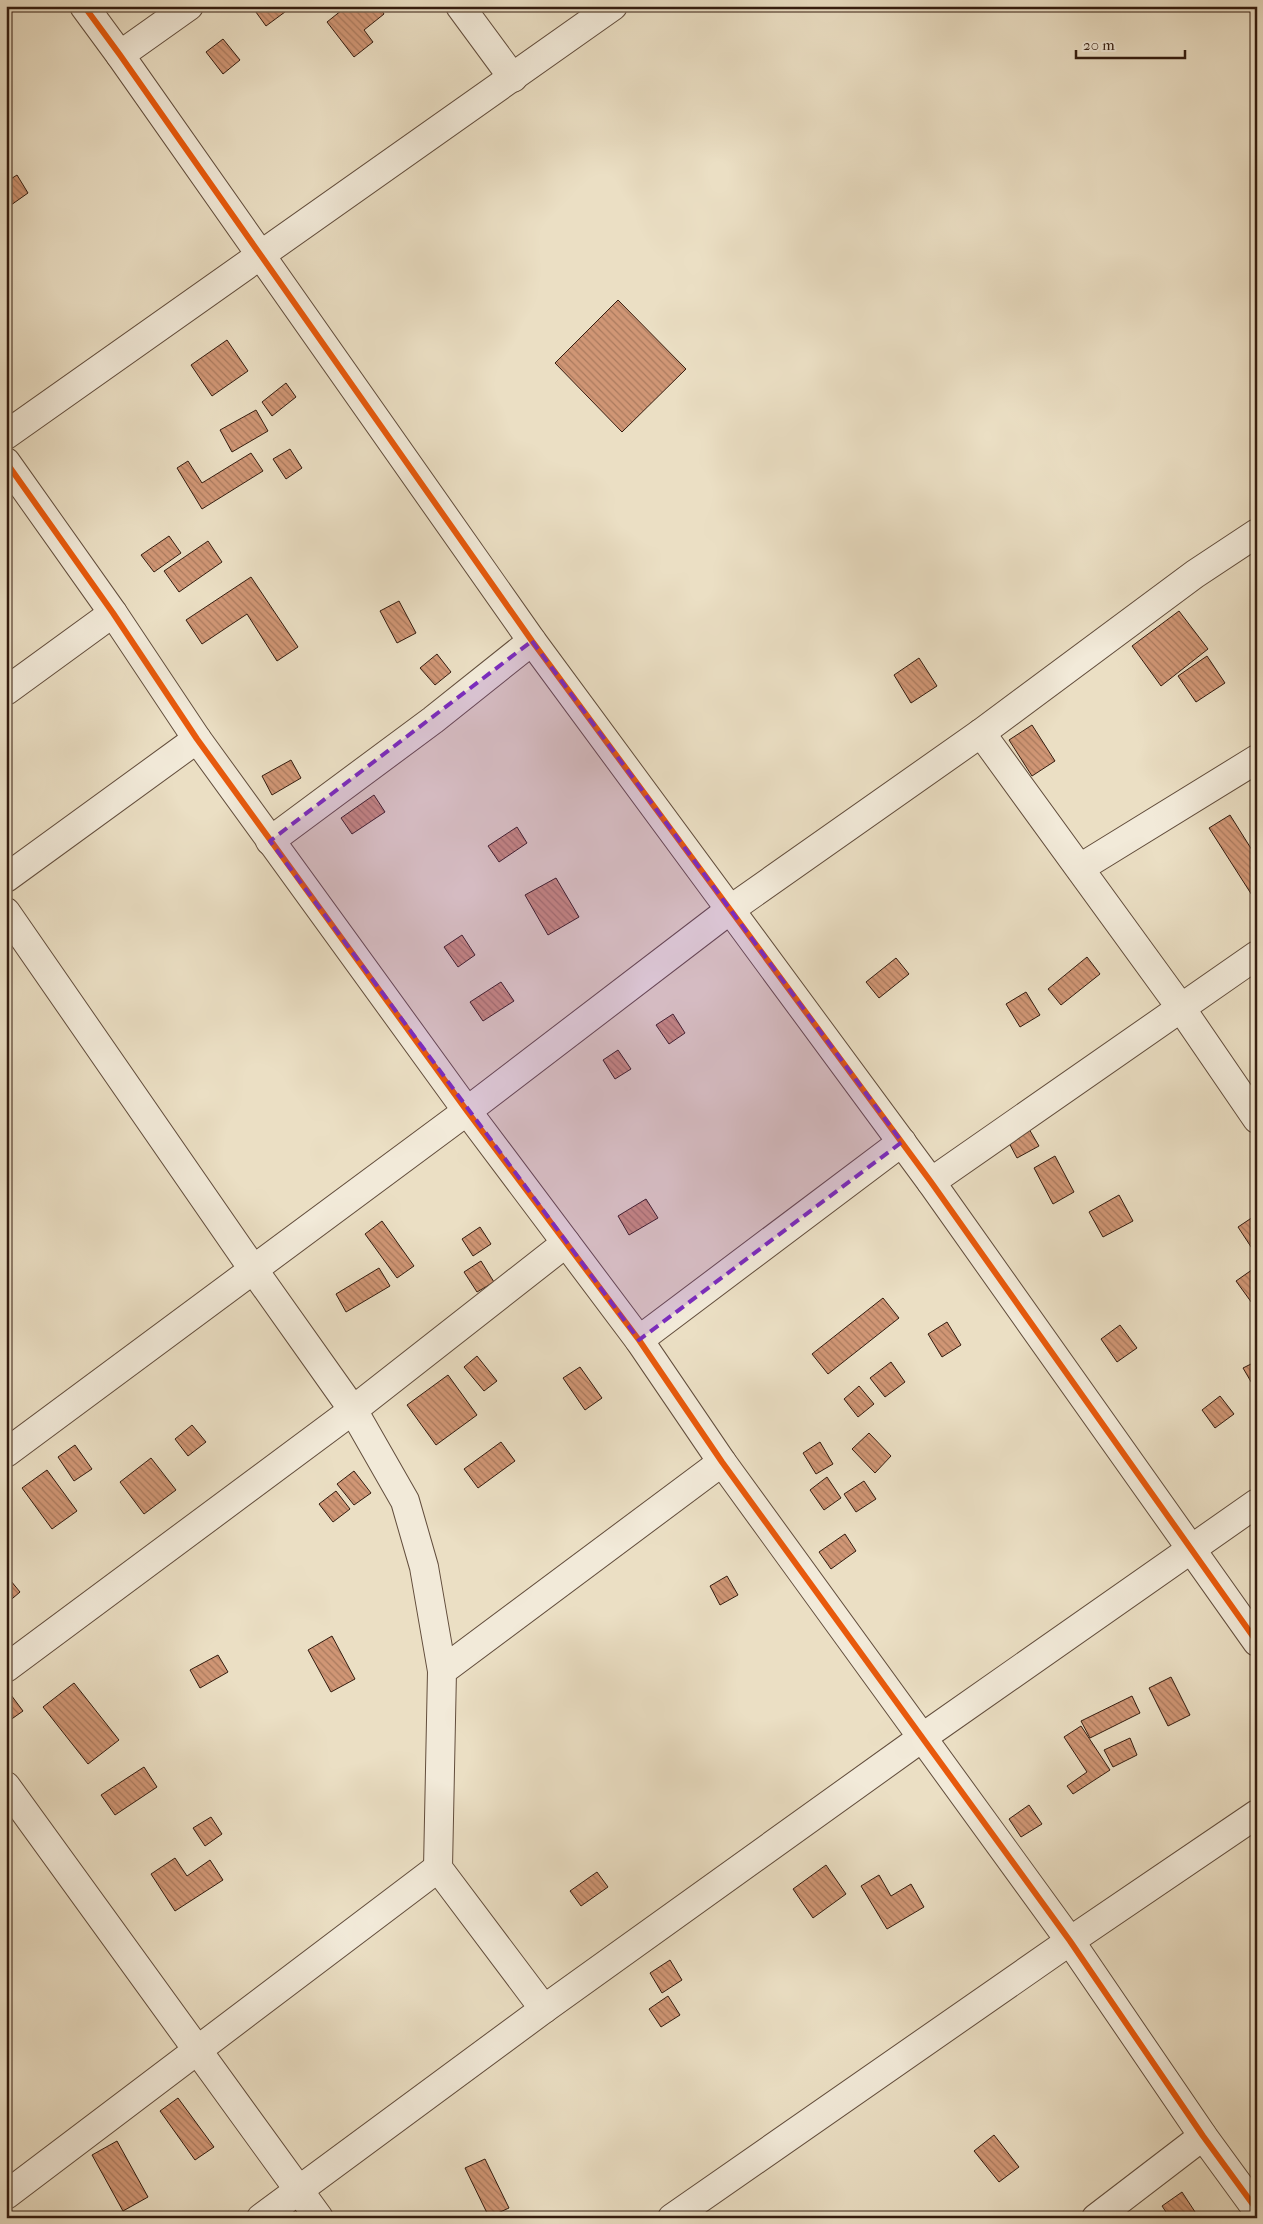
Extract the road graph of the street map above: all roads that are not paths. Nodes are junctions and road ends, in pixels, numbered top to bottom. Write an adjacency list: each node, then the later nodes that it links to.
1 (84, 6): 5 (street)
2 (189, 6): 5 (street)
3 (460, 6): 6 (street)
4 (612, 6): 6 (street)
5 (120, 55): 7 (street)
6 (512, 78): 7 (street)
7 (260, 255): 8 (street); 12 (street)
8 (6, 435)
9 (6, 462): 11 (street)
10 (1257, 532): 14 (street)
11 (113, 613): 13 (street); 15 (street)
12 (532, 641): 17 (street); 20 (street)
13 (6, 691)
14 (981, 733): 18 (street); 20 (street)
15 (197, 739): 17 (street); 19 (street)
16 (1257, 759): 18 (street)
17 (270, 841): 24 (street)
18 (1080, 868): 23 (street)
19 (6, 878)
20 (731, 909): 24 (street); 26 (street)
21 (6, 912): 29 (street)
22 (1257, 955): 23 (street)
23 (1181, 1008): 25 (street); 27 (street)
24 (467, 1111): 28 (street); 29 (street)
25 (1257, 1119)
26 (902, 1142): 27 (street); 30 (street)
27 (930, 1182): 35 (street)
28 (566, 1243): 30 (street); 31 (street)
29 (253, 1269): 31 (street); 32 (street)
30 (639, 1340): 33 (street)
31 (353, 1410): 37 (street); 38 (street)
32 (6, 1453)
33 (722, 1462): 38 (street); 39 (street)
34 (1257, 1503): 35 (street)
35 (1191, 1550): 36 (street); 39 (street)
36 (1257, 1642)
37 (6, 1668)
38 (442, 1671): 42 (street)
39 (923, 1738): 43 (street); 44 (street)
40 (6, 1786): 45 (street)
41 (1257, 1814): 43 (street)
42 (438, 1868): 44 (street); 45 (street)
43 (1070, 1941): 46 (street); 52 (street)
44 (544, 2009): 47 (street)
45 (198, 2051): 47 (street); 48 (street)
46 (1203, 2136): 49 (street); 53 (street)
47 (299, 2189): 50 (street); 51 (street)
48 (6, 2195)
49 (1257, 2210)
50 (261, 2218)
51 (319, 2218)
52 (672, 2218)
53 (1096, 2218)

